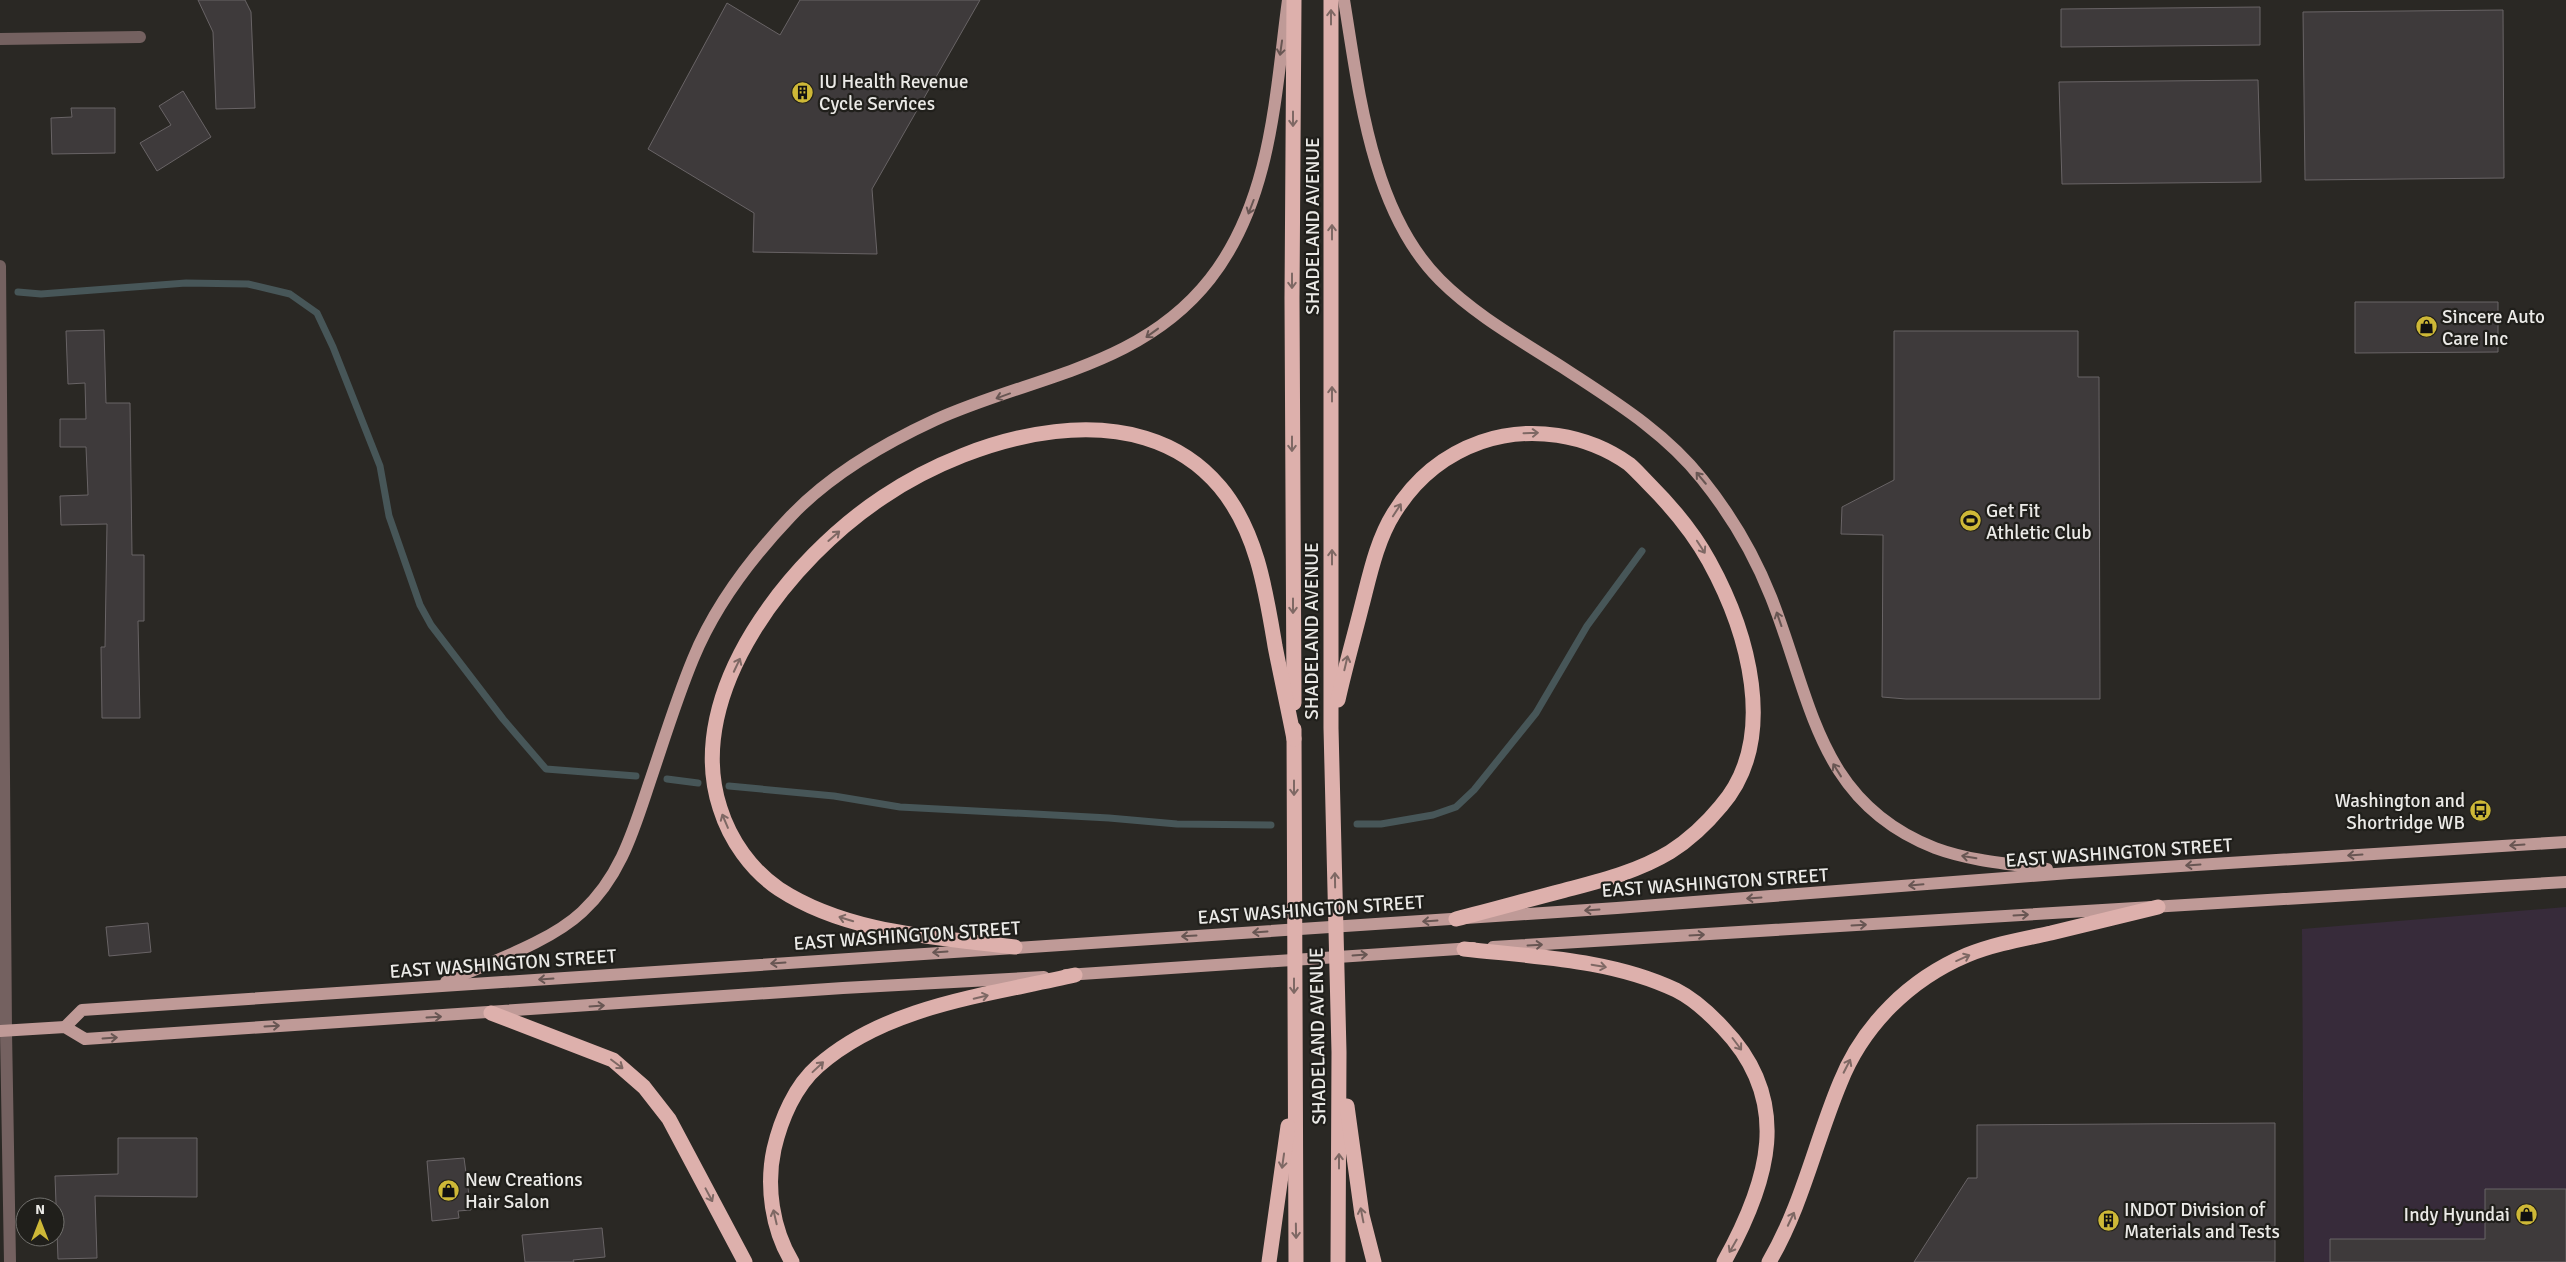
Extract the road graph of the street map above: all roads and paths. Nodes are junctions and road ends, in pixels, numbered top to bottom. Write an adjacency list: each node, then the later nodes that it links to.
1 (1288, 0): 18 (main road, one-way to 18)
2 (1294, 0): 9 (highway, SHADELAND AVENUE, one-way to 9)
3 (1331, 0): 8 (highway, SHADELAND AVENUE, one-way to 3)
4 (1344, 0): 11 (main road, one-way to 4)
5 (140, 37): 6 (street)
6 (0, 39)
7 (0, 266): 21 (street)
8 (1331, 728): 14 (highway, one-way to 14); 22 (highway, SHADELAND AVENUE, one-way to 8)
9 (1294, 740): 15 (highway, one-way to 9); 23 (highway, SHADELAND AVENUE, one-way to 23)
10 (2566, 842): 11 (main road, EAST WASHINGTON STREET, one-way to 11)
11 (2069, 873): 14 (main road, EAST WASHINGTON STREET, one-way to 14)
12 (2566, 882): 13 (main road)
13 (2158, 907): 16 (main road, one-way to 13); 32 (highway, one-way to 13)
14 (1456, 919): 15 (main road, EAST WASHINGTON STREET, one-way to 15)
15 (1015, 946): 18 (main road, EAST WASHINGTON STREET, one-way to 18)
16 (1464, 949): 17 (main road, one-way to 16); 31 (highway, one-way to 31)
17 (1076, 975): 19 (main road, one-way to 17); 26 (highway, one-way to 17)
18 (439, 986): 20 (main road, EAST WASHINGTON STREET)
19 (491, 1013): 20 (main road, one-way to 19); 25 (highway, one-way to 25)
20 (65, 1027): 21 (main road)
21 (3, 1031): 24 (street)
22 (1339, 1052): 29 (highway, SHADELAND AVENUE, one-way to 22); 30 (highway, one-way to 22)
23 (1294, 1078): 27 (highway, one-way to 27); 28 (highway, SHADELAND AVENUE, one-way to 28)
24 (10, 1262)
25 (745, 1262)
26 (792, 1262)
27 (1269, 1262)
28 (1296, 1262)
29 (1338, 1262)
30 (1374, 1262)
31 (1724, 1262)
32 (1769, 1262)

